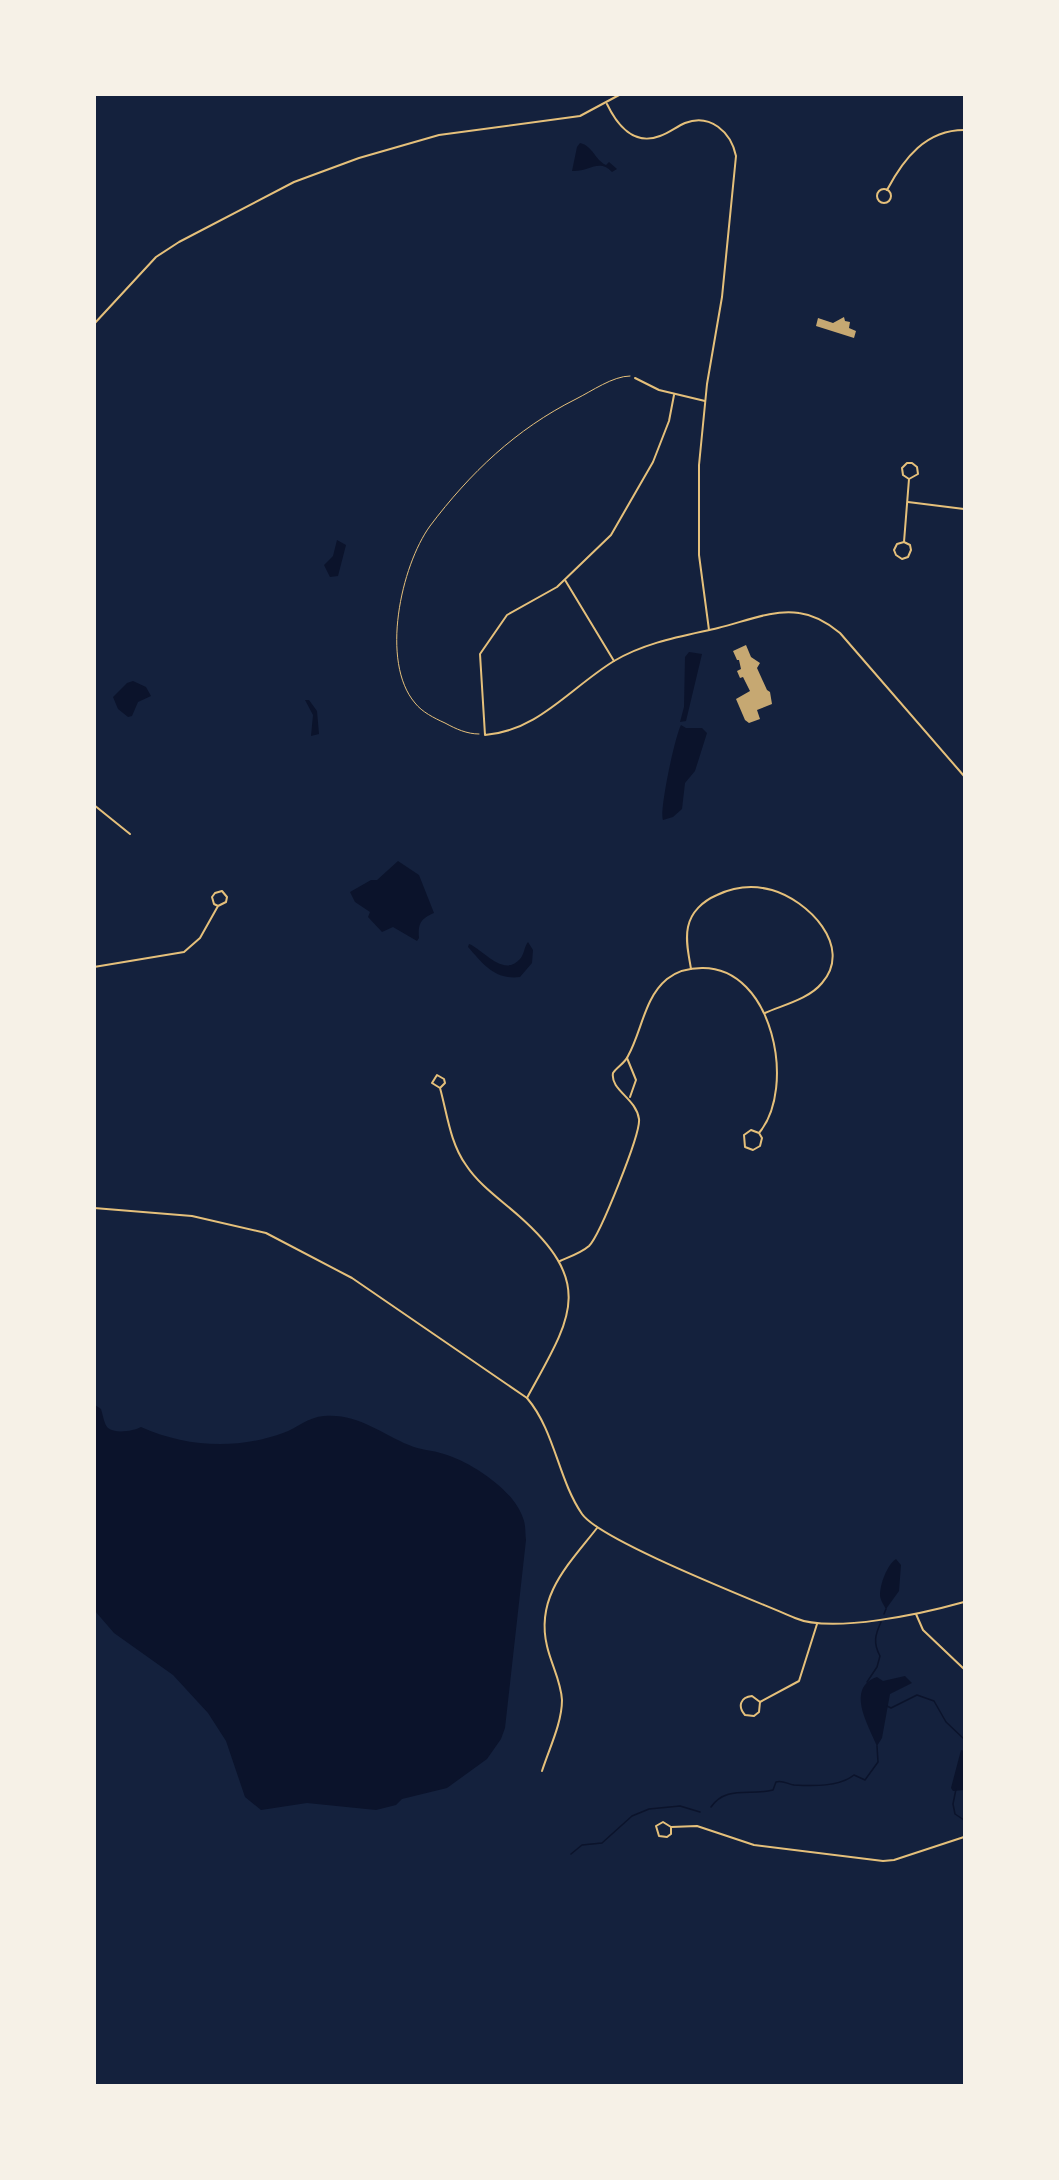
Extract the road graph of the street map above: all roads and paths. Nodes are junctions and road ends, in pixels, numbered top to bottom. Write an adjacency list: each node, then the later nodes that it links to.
1 (621, 94): 2 (street)
2 (607, 104): 5 (street); 8 (street)
3 (964, 130): 4 (street)
4 (887, 190): 4 (street)
5 (94, 324)
6 (635, 378): 7 (street); 16 (path)
7 (674, 395): 8 (street); 13 (street)
8 (705, 401): 14 (street)
9 (909, 479): 9 (street); 10 (street)
10 (907, 502): 11 (street); 12 (street)
11 (964, 509)
12 (904, 542): 12 (street)
13 (565, 580): 15 (street); 16 (street)
14 (709, 630): 15 (street); 17 (street)
15 (614, 661): 16 (street)
16 (485, 735)
17 (964, 776)
18 (94, 805): 19 (street)
19 (130, 834)
20 (218, 906): 20 (street); 21 (street)
21 (94, 967)
22 (692, 969): 23 (street); 23 (street); 24 (street)
23 (765, 1013): 27 (street)
24 (627, 1058): 26 (street); 26 (street)
25 (440, 1088): 25 (street); 29 (street)
26 (630, 1098): 29 (street)
27 (759, 1133): 27 (street)
28 (94, 1208): 30 (street)
29 (560, 1261): 30 (street)
30 (527, 1398): 31 (street)
31 (597, 1528): 34 (street); 37 (street)
32 (964, 1602): 33 (street)
33 (915, 1614): 34 (street); 35 (street)
34 (817, 1624): 36 (street)
35 (964, 1669)
36 (760, 1702): 36 (street)
37 (542, 1771)
38 (671, 1827): 38 (street); 39 (street)
39 (964, 1837)

